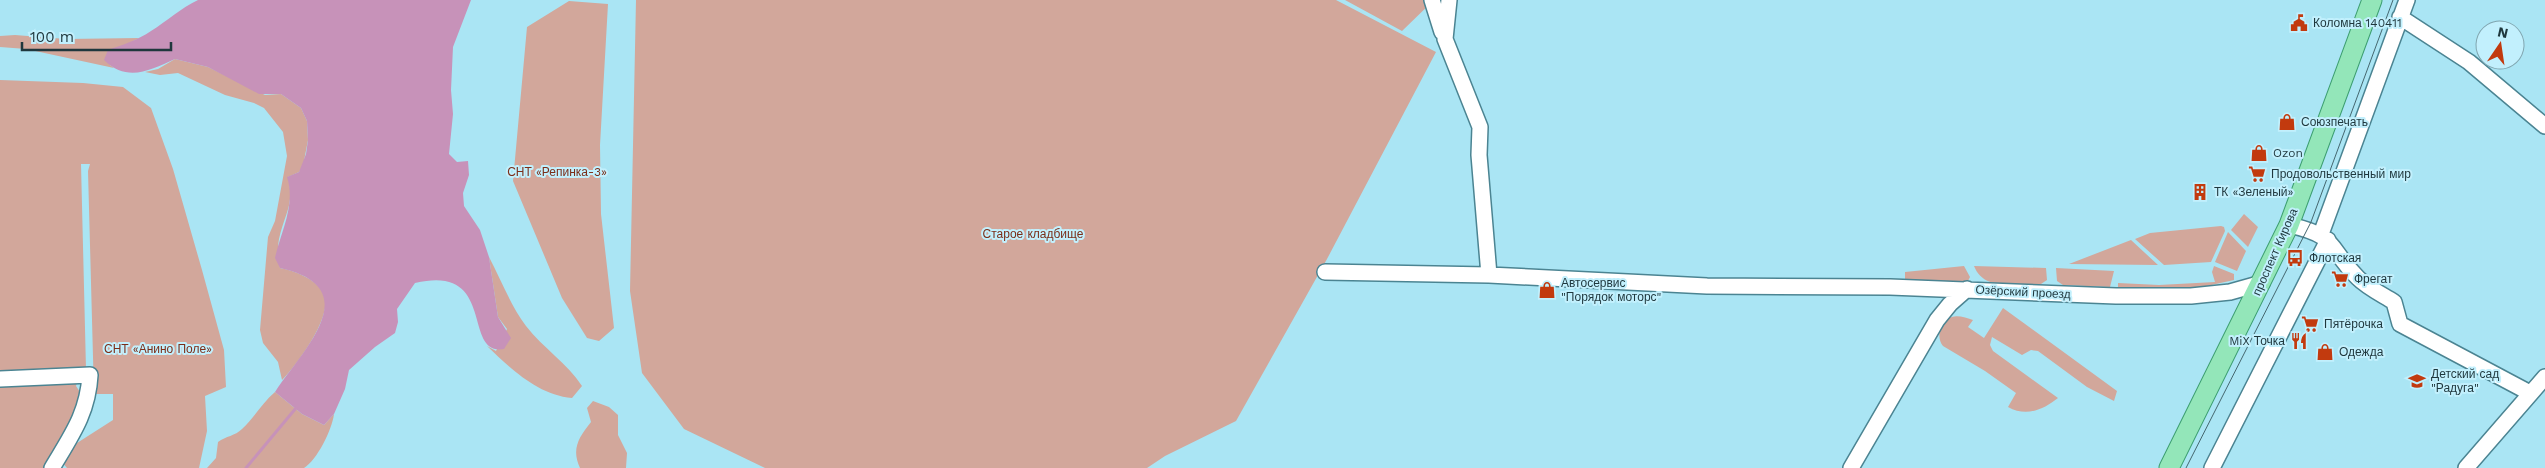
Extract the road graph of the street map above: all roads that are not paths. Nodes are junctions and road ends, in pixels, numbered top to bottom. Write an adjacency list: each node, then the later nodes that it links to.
1 (1432, 0): 6 (street)
2 (1449, 0): 6 (street)
3 (2372, 0): 8 (main road, проспект Кирова)
4 (2407, 0): 5 (street)
5 (2400, 17): 7 (street); 9 (street)
6 (1445, 39): 11 (street)
7 (2545, 126)
8 (2289, 225): 9 (street); 12 (main road, проспект Кирова)
9 (2325, 237): 16 (street); 20 (street)
10 (1326, 272): 11 (street)
11 (1489, 275): 13 (street)
12 (2262, 283): 13 (street, Озёрский проезд); 19 (main road, проспект Кирова)
13 (1967, 289): 18 (street, Озёрский проезд)
14 (2545, 376): 16 (street)
15 (0, 379): 17 (street)
16 (2530, 393): 21 (street)
17 (52, 468)
18 (1851, 468)
19 (2170, 468)
20 (2212, 468)
21 (2466, 468)

